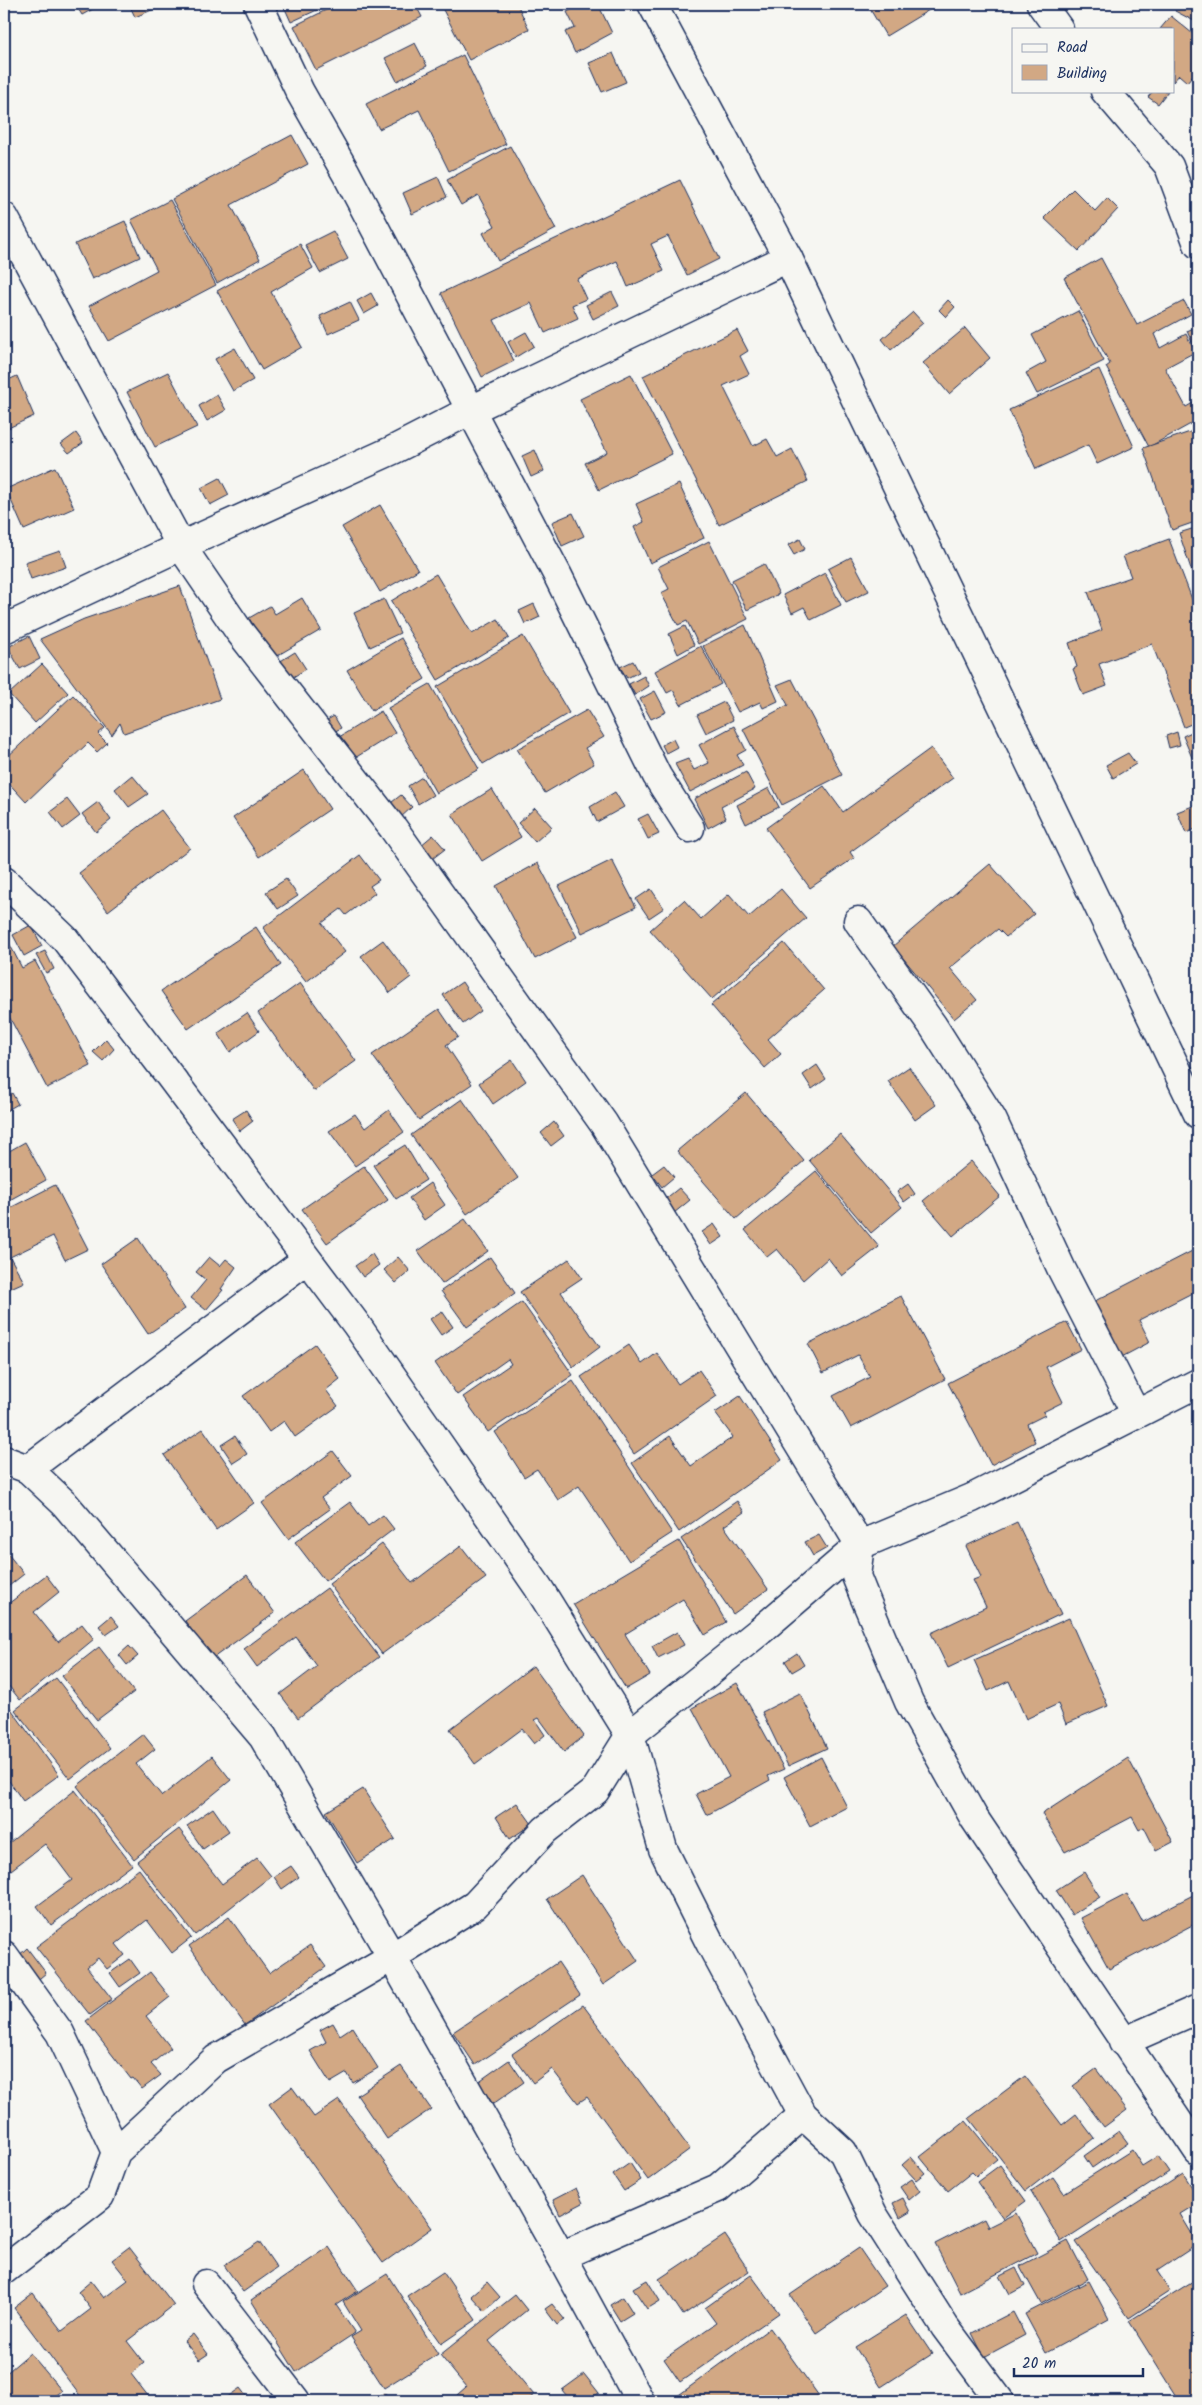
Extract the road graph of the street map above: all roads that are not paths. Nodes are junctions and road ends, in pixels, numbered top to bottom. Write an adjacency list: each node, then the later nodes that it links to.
1 (258, 4): 9 (street)
2 (652, 4): 8 (street)
3 (1041, 4): 4 (street)
4 (1058, 28)
5 (1106, 92): 7 (street)
6 (4, 217): 10 (street)
7 (1198, 244)
8 (788, 258): 9 (street); 15 (street)
9 (471, 410): 10 (street); 12 (street)
10 (181, 546): 11 (street); 20 (street)
11 (4, 629)
12 (690, 828)
13 (4, 881): 16 (street)
14 (858, 920): 18 (street)
15 (1198, 1112)
16 (306, 1260): 19 (street); 21 (street)
17 (1198, 1383): 18 (street)
18 (1136, 1414): 20 (street)
19 (16, 1464): 23 (street)
20 (860, 1545): 21 (street); 25 (street)
21 (630, 1735): 23 (street); 26 (street)
22 (4, 1955): 28 (street)
23 (392, 1956): 28 (street); 29 (street)
24 (1198, 2009): 25 (street)
25 (1123, 2042): 27 (street)
26 (803, 2114): 29 (street); 34 (street)
27 (1198, 2151)
28 (116, 2152): 30 (street)
29 (561, 2256): 33 (street)
30 (4, 2270)
31 (206, 2284): 32 (street)
32 (296, 2401)
33 (640, 2401)
34 (1000, 2401)

